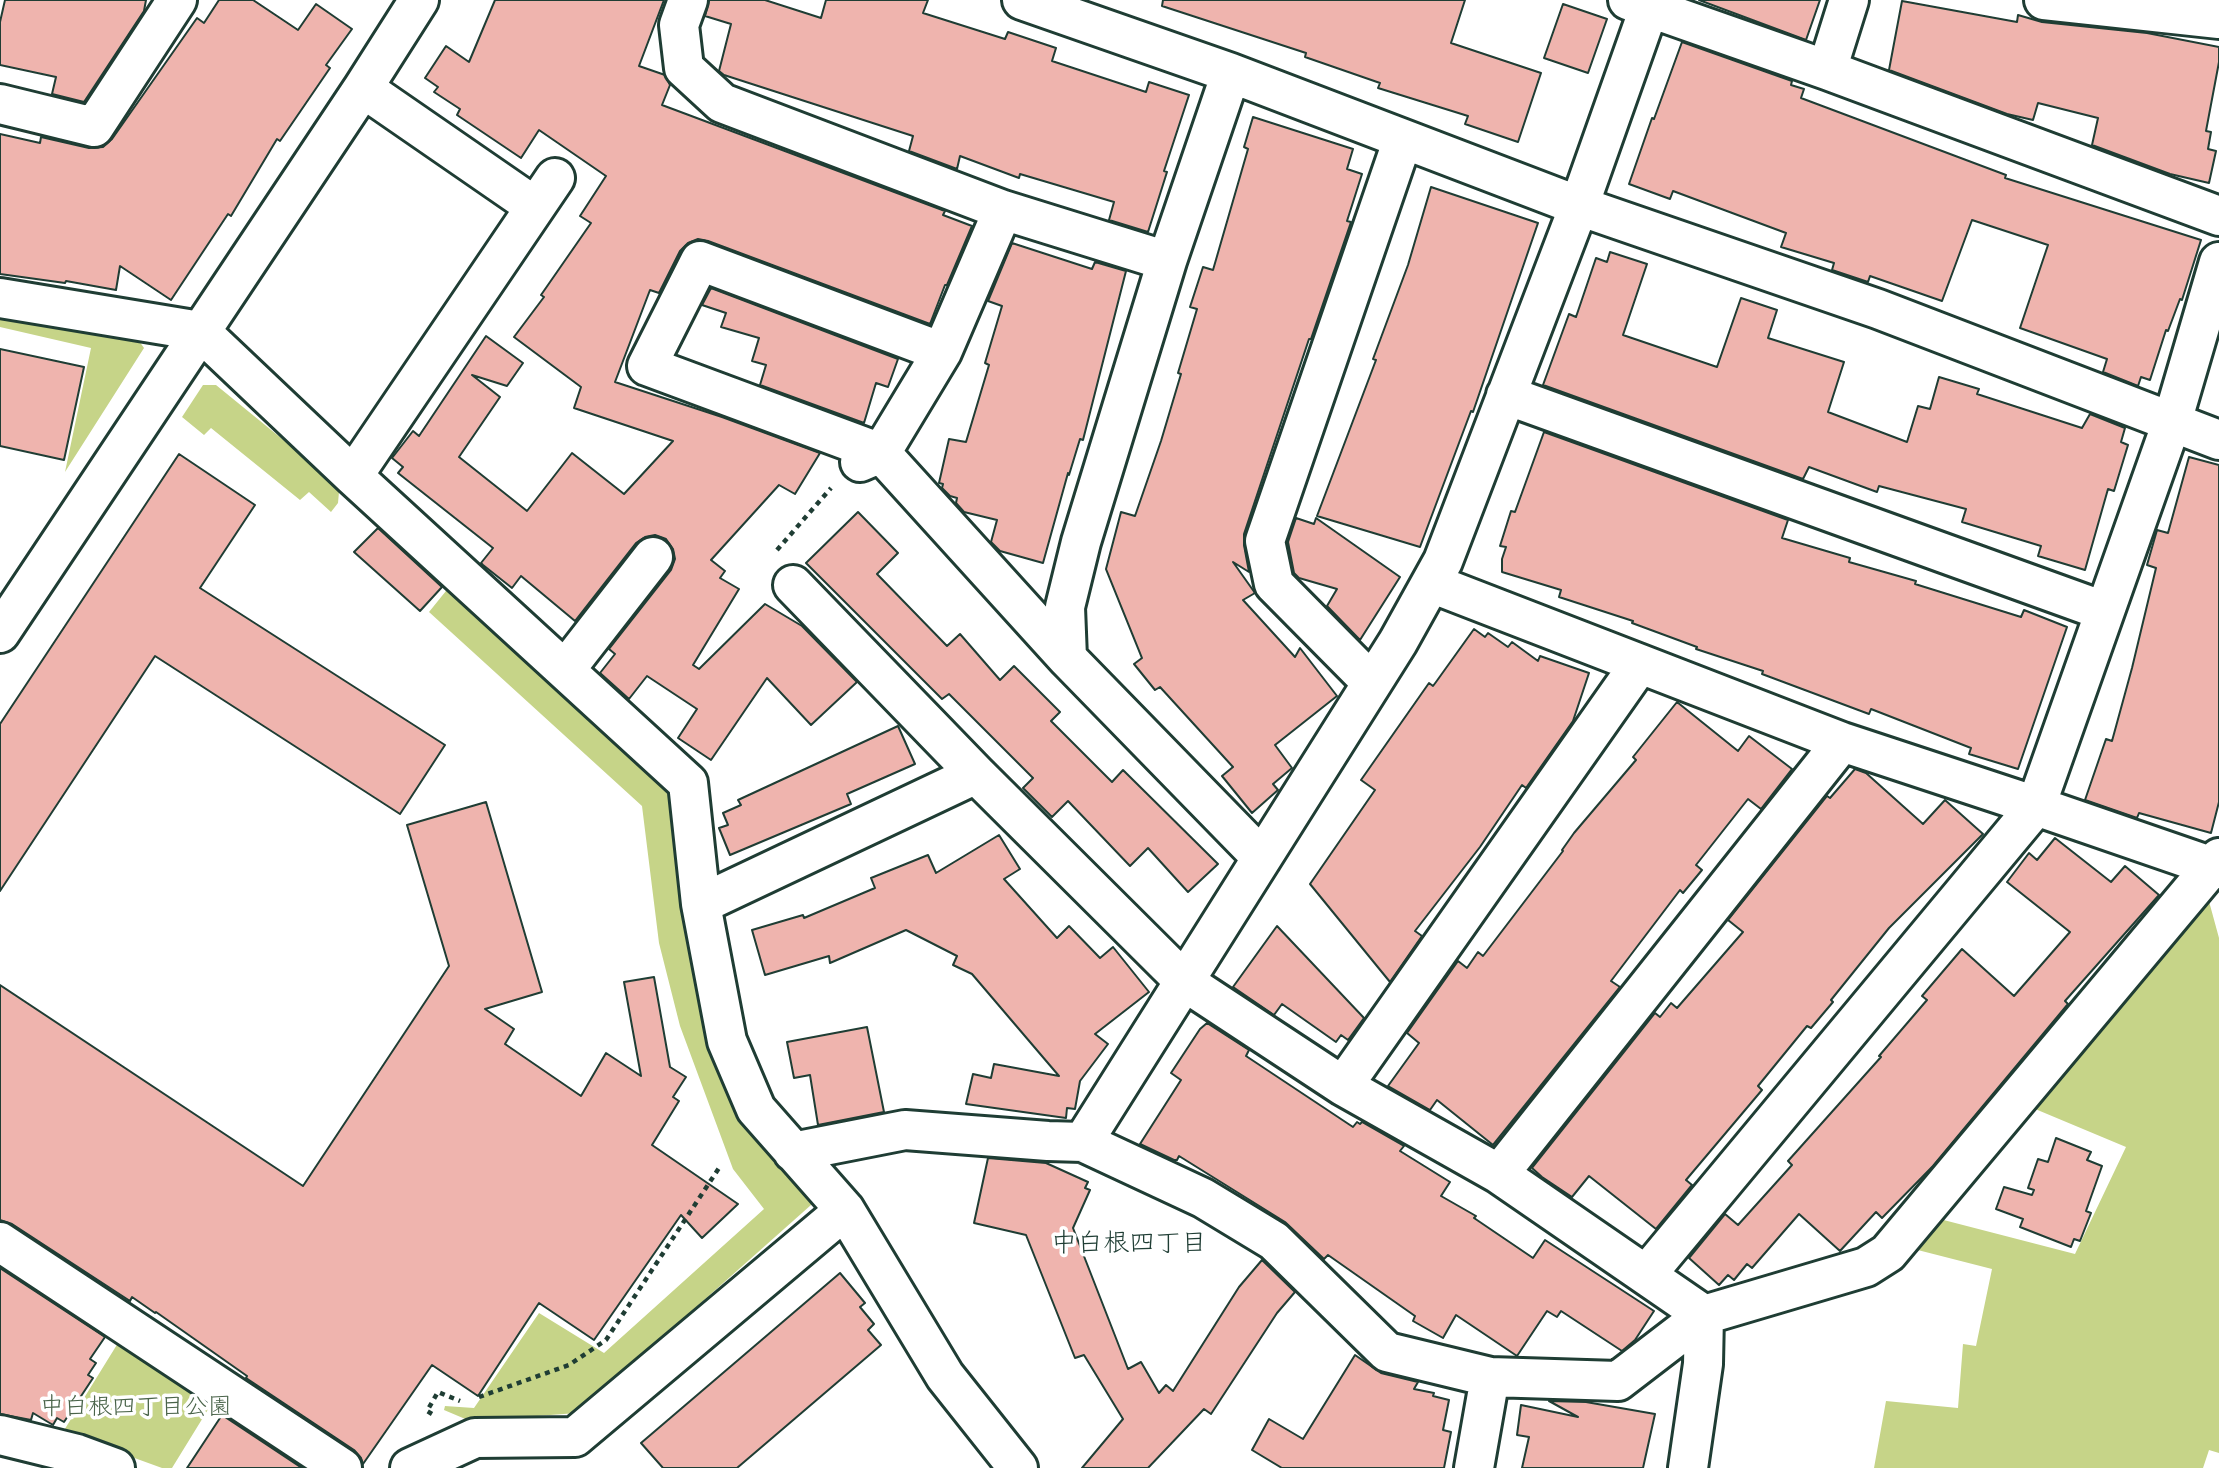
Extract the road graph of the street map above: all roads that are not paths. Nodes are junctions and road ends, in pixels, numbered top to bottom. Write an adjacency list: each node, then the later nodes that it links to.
1 (177, 0): 13 (street)
2 (419, 0): 12 (street)
3 (688, 0): 16 (street)
4 (1023, 0): 8 (street)
5 (1849, 0): 10 (street)
6 (2043, 0): 9 (street)
7 (1643, 3): 10 (street); 15 (street)
8 (1074, 8): 11 (street)
9 (2219, 19)
10 (1827, 70): 17 (street)
11 (1231, 73): 14 (street); 18 (street)
12 (363, 88): 21 (street); 27 (street)
13 (0, 104)
14 (1403, 139): 15 (street); 36 (street)
15 (1580, 206): 23 (street); 24 (street)
16 (1003, 210): 18 (street); 22 (street)
17 (2219, 216)
18 (1167, 261): 33 (street)
19 (2219, 262): 24 (street)
20 (0, 298): 21 (street)
21 (200, 331): 27 (street); 32 (street)
22 (942, 352): 26 (street); 26 (street)
23 (1506, 395): 29 (street); 31 (street)
24 (2172, 422): 25 (street); 31 (street)
25 (2219, 440)
26 (867, 459): 33 (street)
27 (353, 476): 35 (street)
28 (653, 557): 35 (street)
29 (1431, 583): 34 (street); 36 (street)
30 (793, 585): 38 (street)
31 (2104, 611): 39 (street)
32 (0, 633)
33 (1067, 658): 40 (street)
34 (1639, 665): 37 (street); 44 (street)
35 (565, 670): 42 (street)
36 (1372, 683): 40 (street)
37 (1842, 742): 39 (street); 47 (street)
38 (975, 774): 42 (street); 43 (street)
39 (2036, 806): 41 (street); 50 (street)
40 (1262, 858): 43 (street)
41 (2217, 865): 51 (street)
42 (701, 904): 46 (street)
43 (1185, 982): 44 (street); 45 (street)
44 (1343, 1086): 47 (street)
45 (1083, 1142): 46 (street); 52 (street)
46 (793, 1152): 48 (street)
47 (1499, 1174): 50 (street)
48 (845, 1210): 56 (street); 57 (street)
49 (0, 1242): 55 (street)
50 (1646, 1275): 51 (street)
51 (1704, 1315): 52 (street); 59 (street)
52 (1490, 1377): 58 (street)
53 (0, 1434): 54 (street)
54 (115, 1468)
55 (342, 1468)
56 (410, 1468)
57 (1018, 1468)
58 (1474, 1468)
59 (1688, 1468)

